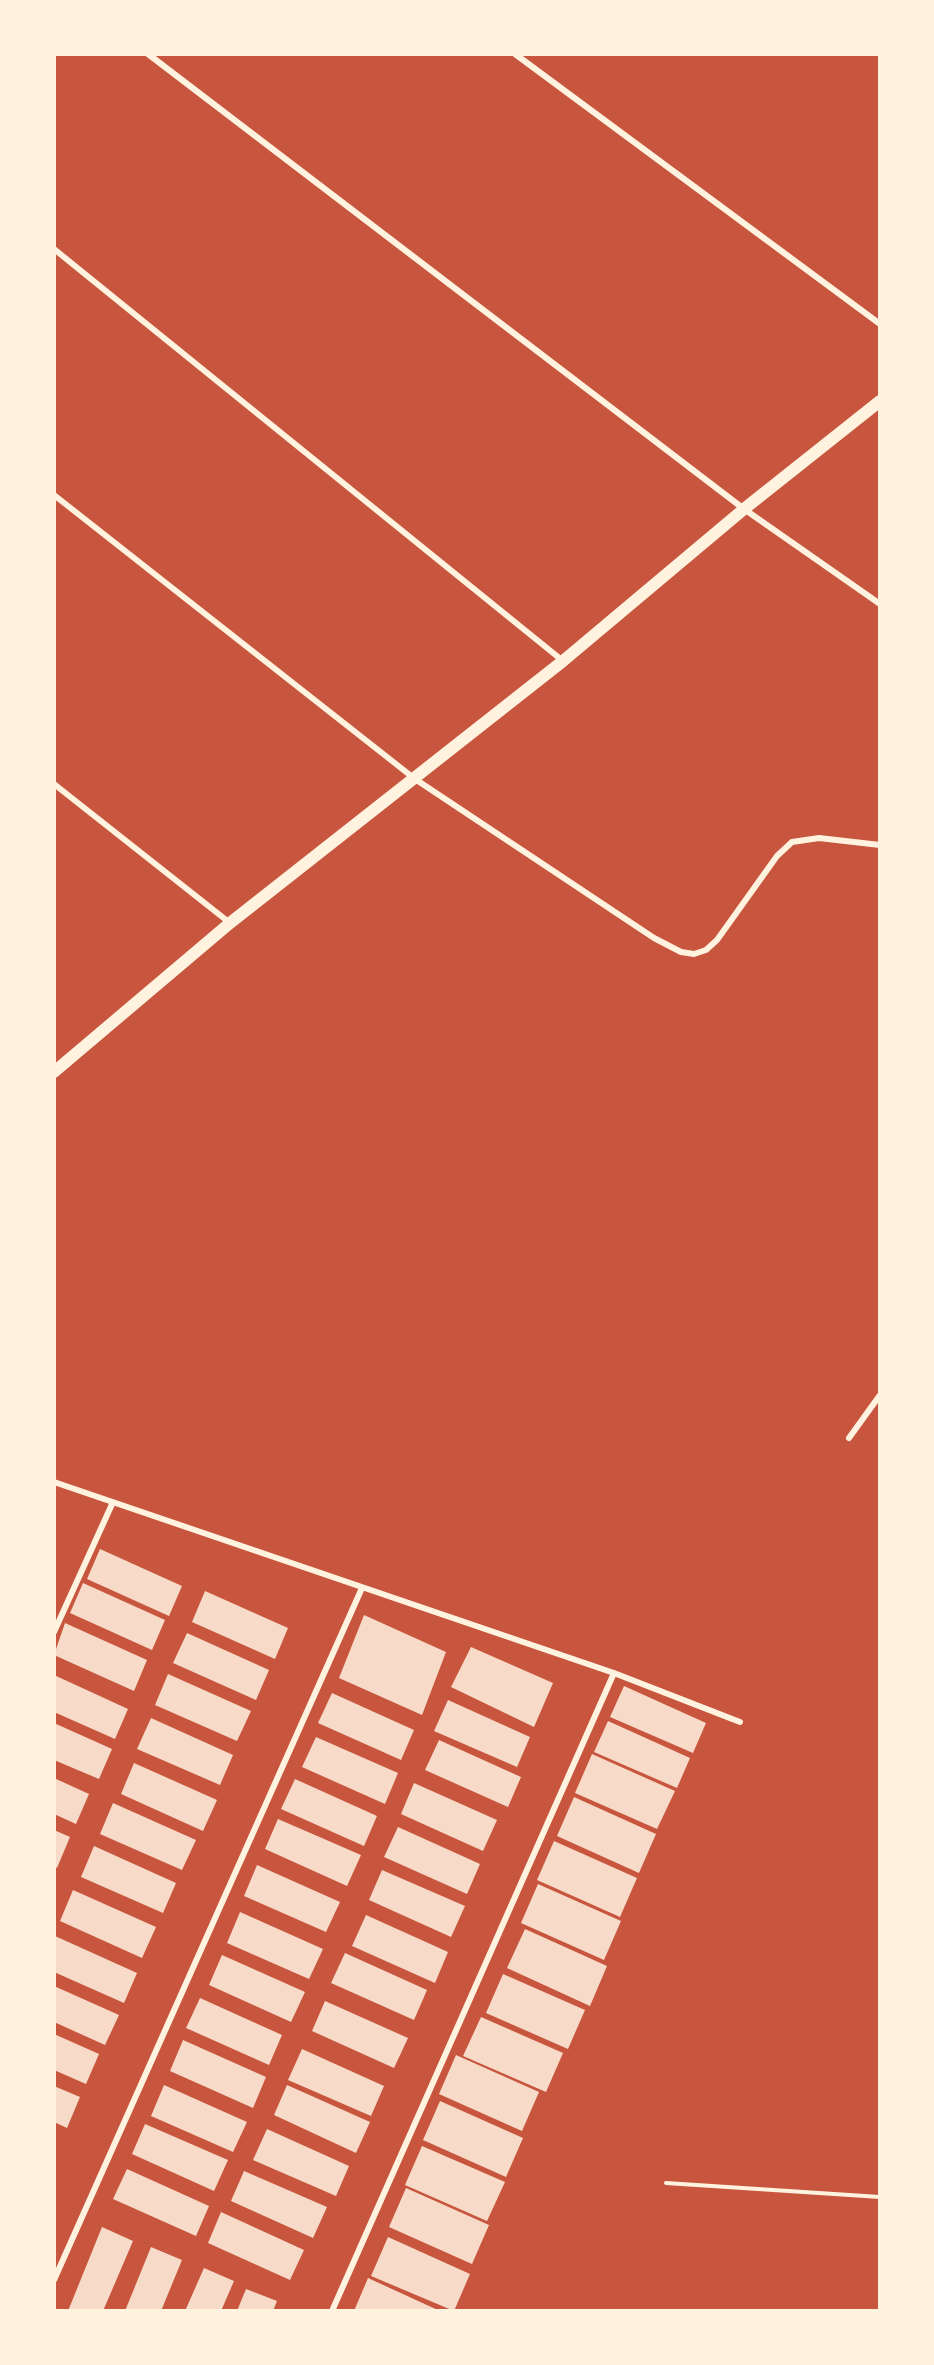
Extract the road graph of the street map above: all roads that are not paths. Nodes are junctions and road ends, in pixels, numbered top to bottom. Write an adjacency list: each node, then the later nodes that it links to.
1 (148, 54): 7 (street)
2 (515, 54): 4 (street)
3 (54, 249): 9 (street)
4 (880, 324)
5 (880, 401): 7 (main road)
6 (54, 495): 10 (street)
7 (744, 509): 8 (street); 9 (main road)
8 (880, 604)
9 (563, 661): 10 (main road)
10 (415, 779): 12 (street); 13 (main road)
11 (54, 784): 13 (street)
12 (880, 845)
13 (230, 923): 14 (main road)
14 (54, 1072)
15 (880, 1395): 16 (street)
16 (849, 1438)
17 (54, 1482): 18 (street)
18 (113, 1502): 19 (street); 20 (street)
19 (362, 1588): 21 (street); 23 (street)
20 (54, 1632)
21 (614, 1673): 22 (street); 24 (street)
22 (740, 1722)
23 (54, 2280)
24 (332, 2311)

